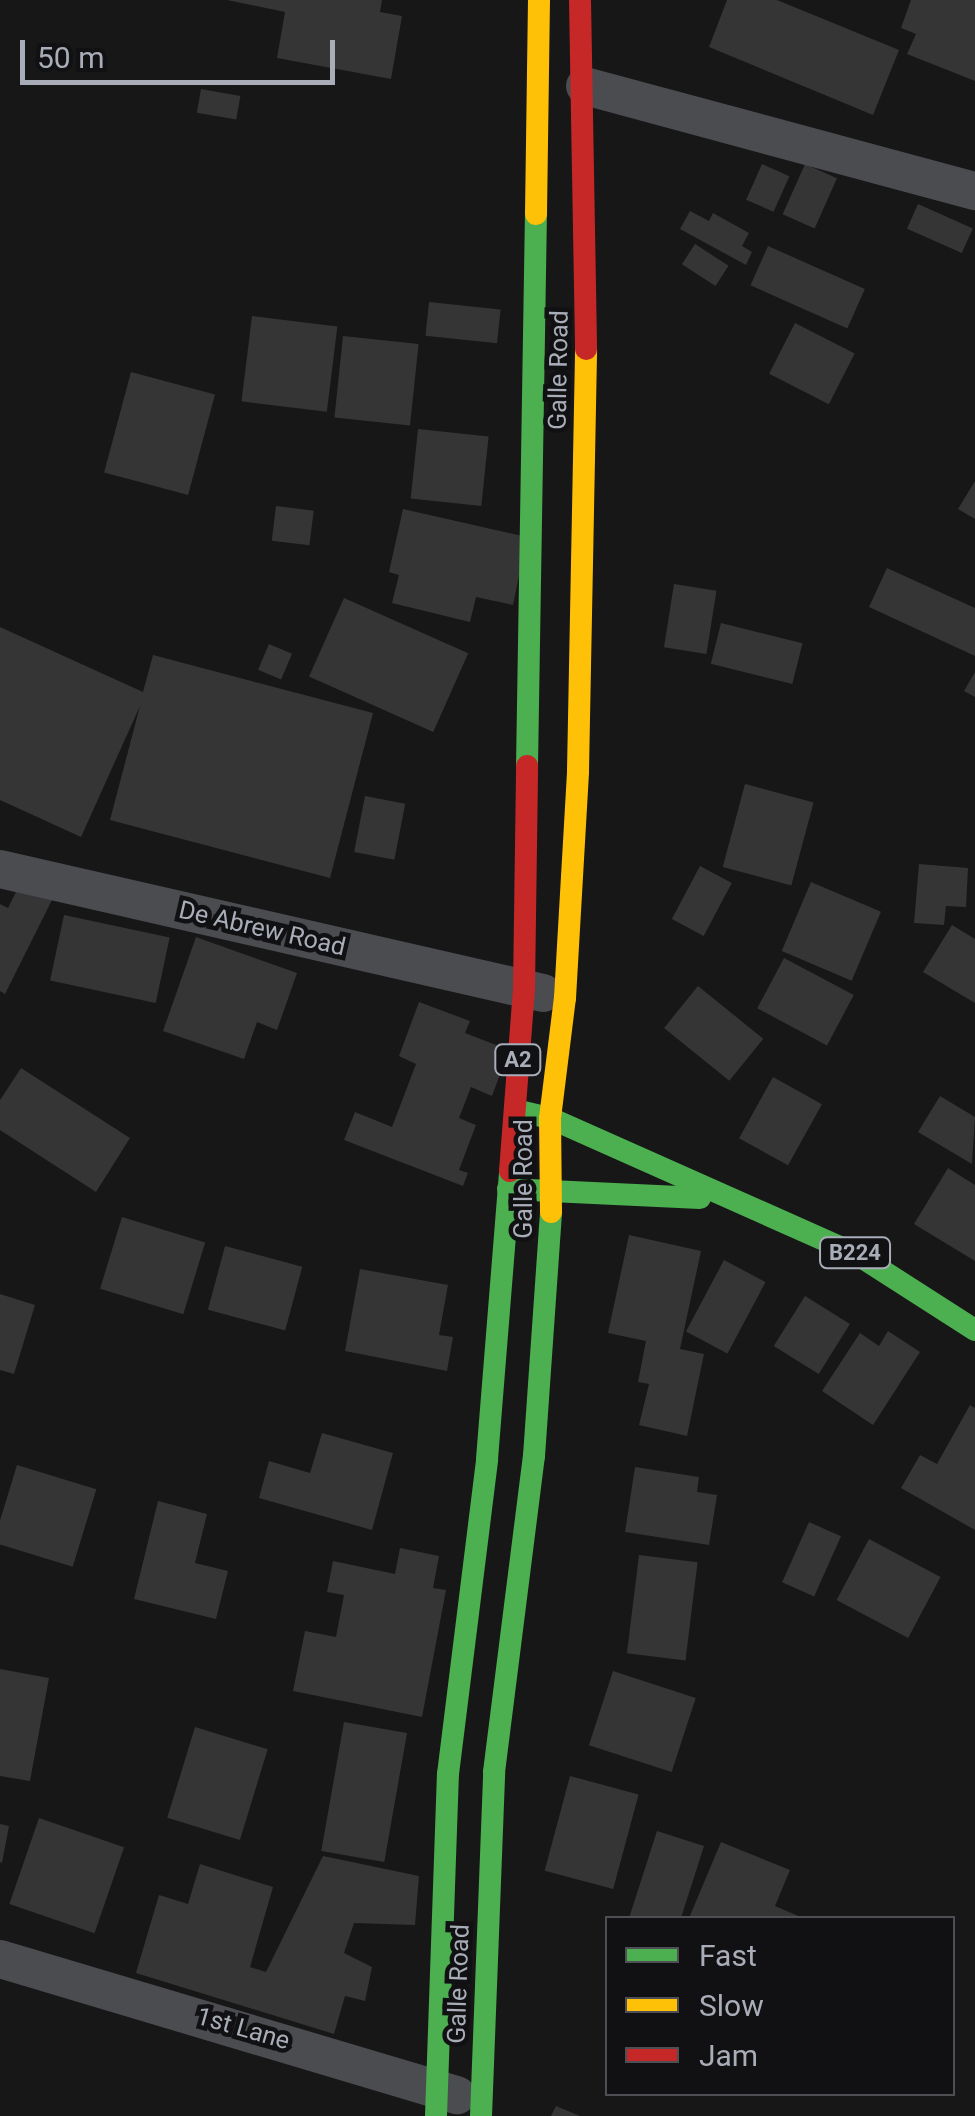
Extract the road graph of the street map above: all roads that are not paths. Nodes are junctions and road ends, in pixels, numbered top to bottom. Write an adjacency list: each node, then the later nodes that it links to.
1 (539, 0): 6 (main road, Galle Road / A2)
2 (580, 0): 3 (main road, Galle Road / A2)
3 (585, 86): 4 (street); 7 (main road, Galle Road / A2)
4 (975, 191)
5 (0, 869): 6 (street, De Abrew Road)
6 (524, 989): 7 (street, De Abrew Road); 8 (main road, Galle Road / A2)
7 (565, 998): 9 (main road, Galle Road / A2)
8 (514, 1110): 9 (main road); 10 (main road, Galle Road / A2)
9 (550, 1118): 11 (main road, Galle Road / A2); 12 (main road, B224)
10 (508, 1189): 11 (main road); 15 (main road, Galle Road / A2)
11 (546, 1192): 12 (main road, B224); 16 (main road, Galle Road / A2)
12 (722, 1199): 13 (main road, B224)
13 (975, 1330)
14 (0, 1959): 15 (street, 1st Lane)
15 (438, 2101): 16 (street, 1st Lane)
16 (481, 2113)

